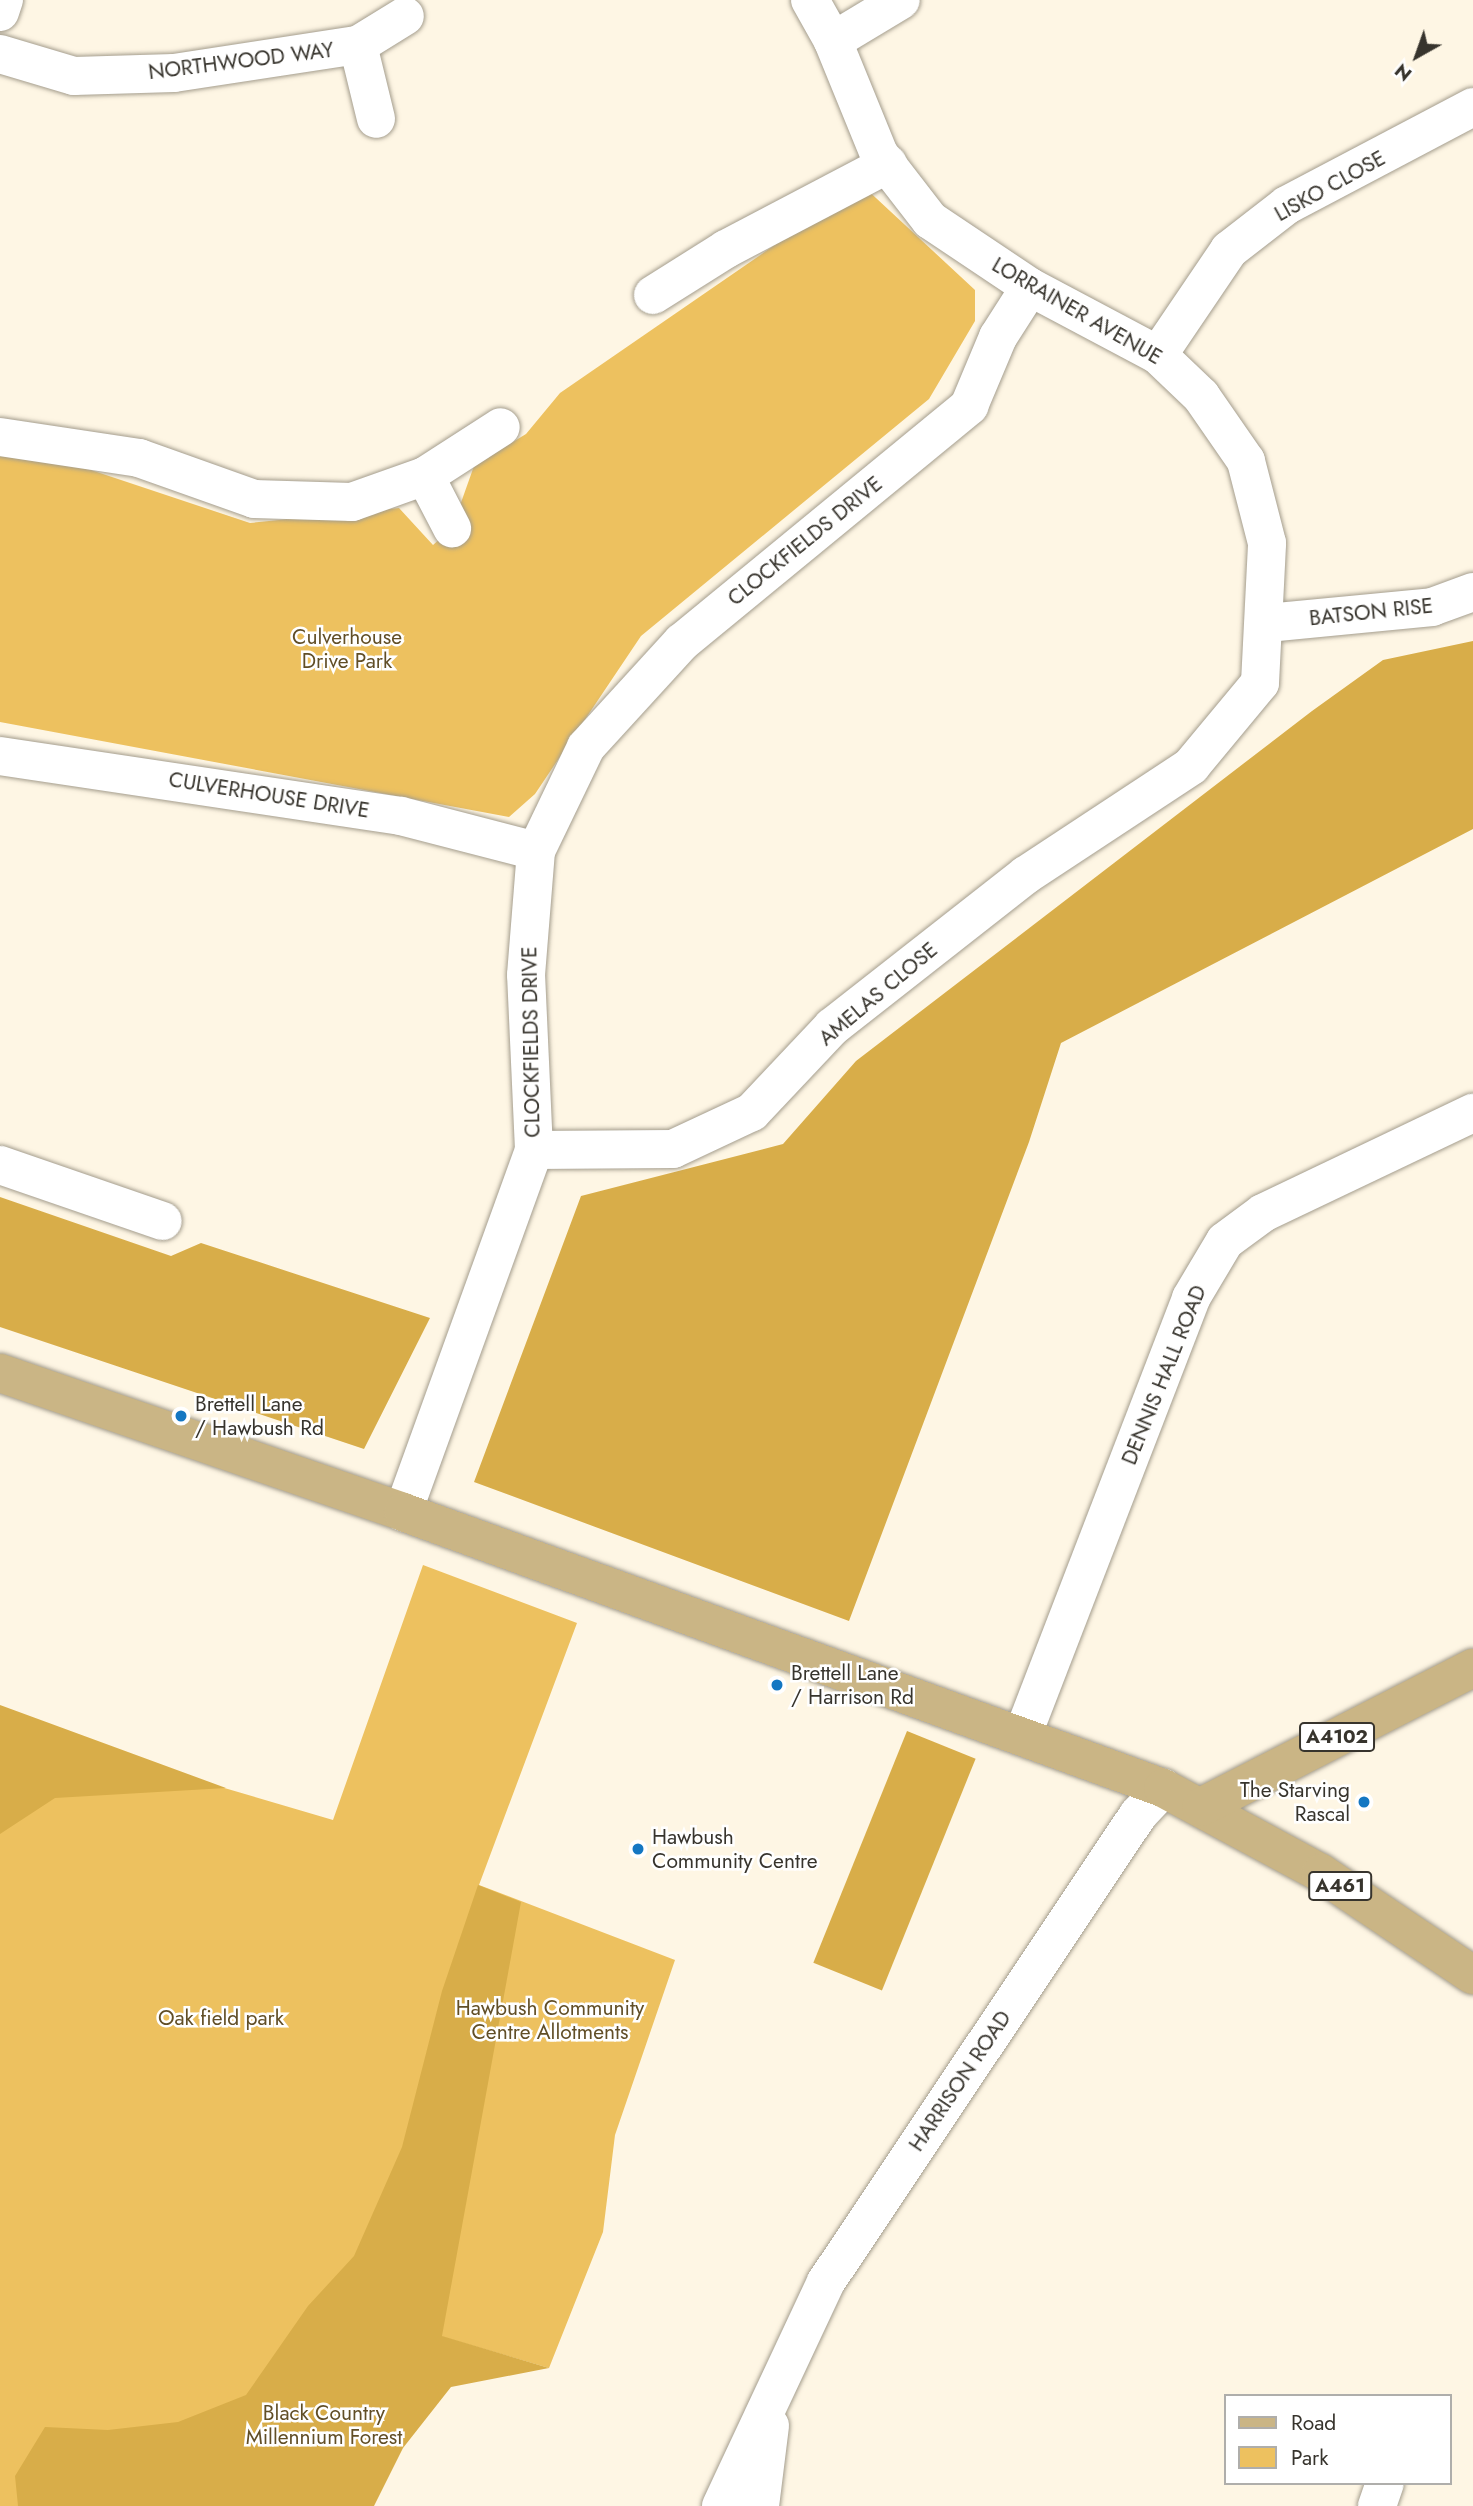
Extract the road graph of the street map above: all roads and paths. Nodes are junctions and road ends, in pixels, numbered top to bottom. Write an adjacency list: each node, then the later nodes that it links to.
1 (4, 0): 4 (street)
2 (810, 0): 6 (street, LORRAINER AVENUE)
3 (901, 0): 6 (street)
4 (0, 12)
5 (405, 16): 7 (street, NORTHWOOD WAY)
6 (833, 41): 11 (street, LORRAINER AVENUE)
7 (358, 46): 8 (street, NORTHWOOD WAY); 10 (street, NORTHWOOD WAY)
8 (0, 54)
9 (1473, 107): 14 (street, LISKO CLOSE)
10 (376, 119)
11 (888, 164): 12 (street, LORRAINER AVENUE); 13 (street)
12 (1030, 287): 14 (street, LORRAINER AVENUE); 22 (street, CLOCKFIELDS DRIVE)
13 (653, 295)
14 (1158, 355): 20 (street, LORRAINER AVENUE)
15 (501, 426): 17 (street)
16 (0, 437): 17 (street)
17 (425, 476): 18 (street)
18 (452, 528)
19 (1473, 592): 20 (street, BATSON RISE)
20 (1267, 623): 23 (street, LORRAINER AVENUE)
21 (0, 756): 22 (street, CULVERHOUSE DRIVE)
22 (536, 850): 25 (street, CLOCKFIELDS DRIVE)
23 (1026, 875): 25 (street, AMELAS CLOSE)
24 (1473, 1113): 31 (street, DENNIS HALL ROAD)
25 (534, 1150): 29 (street, CLOCKFIELDS DRIVE)
26 (0, 1165): 27 (street)
27 (163, 1222)
28 (0, 1373): 29 (main road, A461)
29 (403, 1512): 31 (main road, A461)
30 (1473, 1668): 33 (main road, A4102)
31 (1023, 1734): 32 (main road, A461)
32 (1163, 1788): 33 (main road, A461); 35 (street, HARRISON ROAD)
33 (1201, 1807): 34 (main road, A461)
34 (1473, 1975)
35 (775, 2385): 37 (street, HARRISON ROAD); 38 (street, HARRISON ROAD)
36 (1384, 2485): 39 (street)
37 (721, 2506)
38 (760, 2506)
39 (1377, 2506)

